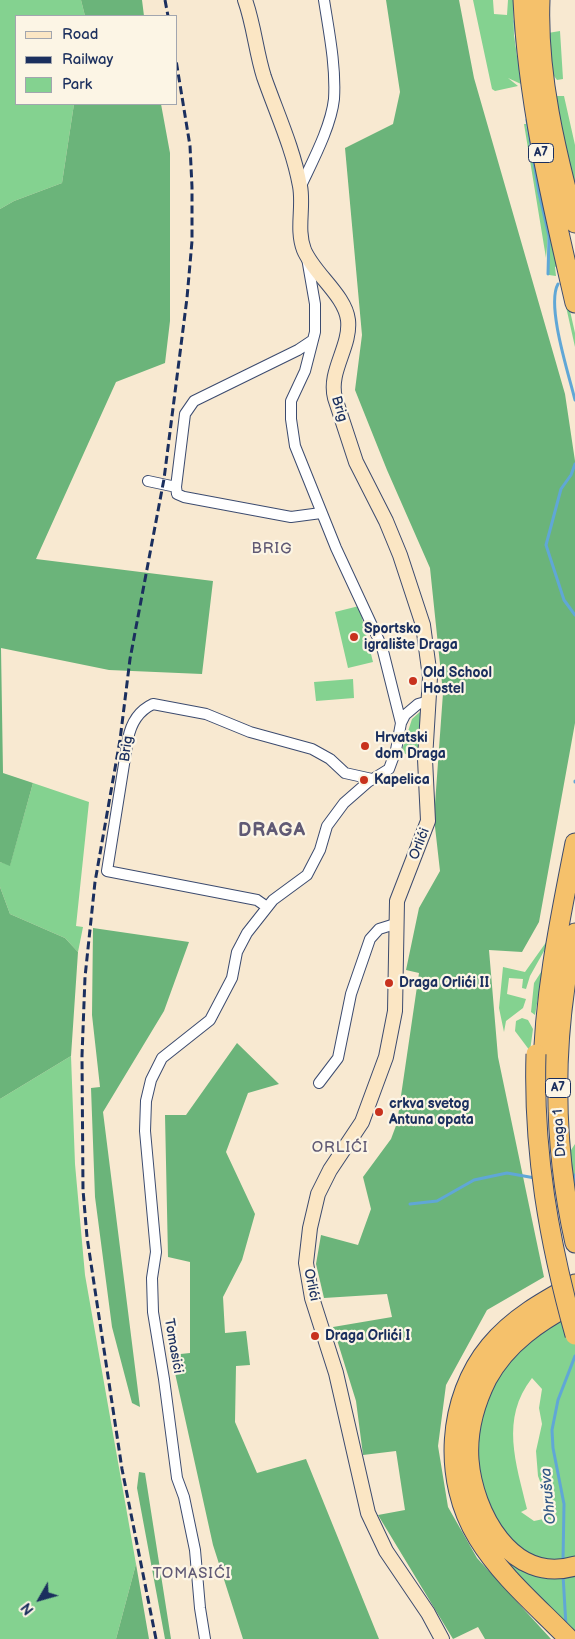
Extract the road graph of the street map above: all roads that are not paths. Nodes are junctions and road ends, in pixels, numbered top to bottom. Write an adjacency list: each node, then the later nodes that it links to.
1 (245, 0): 5 (street, Brig)
2 (324, 0): 5 (street, Brig)
3 (523, 0): 8 (highway, A7)
4 (540, 0): 6 (highway, A7)
5 (300, 188): 7 (street, Brig)
6 (575, 223)
7 (308, 257): 9 (street, Brig); 13 (street, Brig)
8 (575, 303)
9 (313, 340): 11 (street); 12 (street, Brig)
10 (148, 481): 11 (street)
11 (176, 487): 12 (street)
12 (321, 513): 14 (street, Brig)
13 (429, 701): 14 (street, Brig); 18 (street, Orlići)
14 (401, 723): 15 (street, Brig)
15 (372, 779): 17 (street, Brig); 17 (street, Brig)
16 (575, 843): 19 (highway, A7)
17 (268, 907): 21 (street, Brig)
18 (395, 924): 22 (street); 32 (street, Orlići)
19 (566, 933): 20 (highway, A7); 23 (highway, Draga 1 / A7)
20 (539, 1054): 26 (highway, Draga 1 / A7); 28 (highway, bridge)
21 (162, 1058): 31 (street, Tomasići)
22 (319, 1083)
23 (575, 1243)
24 (575, 1284): 27 (highway)
25 (575, 1302): 27 (highway)
26 (575, 1306)
27 (548, 1308): 29 (highway)
28 (575, 1335)
29 (484, 1532): 30 (highway); 33 (highway)
30 (575, 1566)
31 (205, 1639)
32 (442, 1639)
33 (569, 1639)

